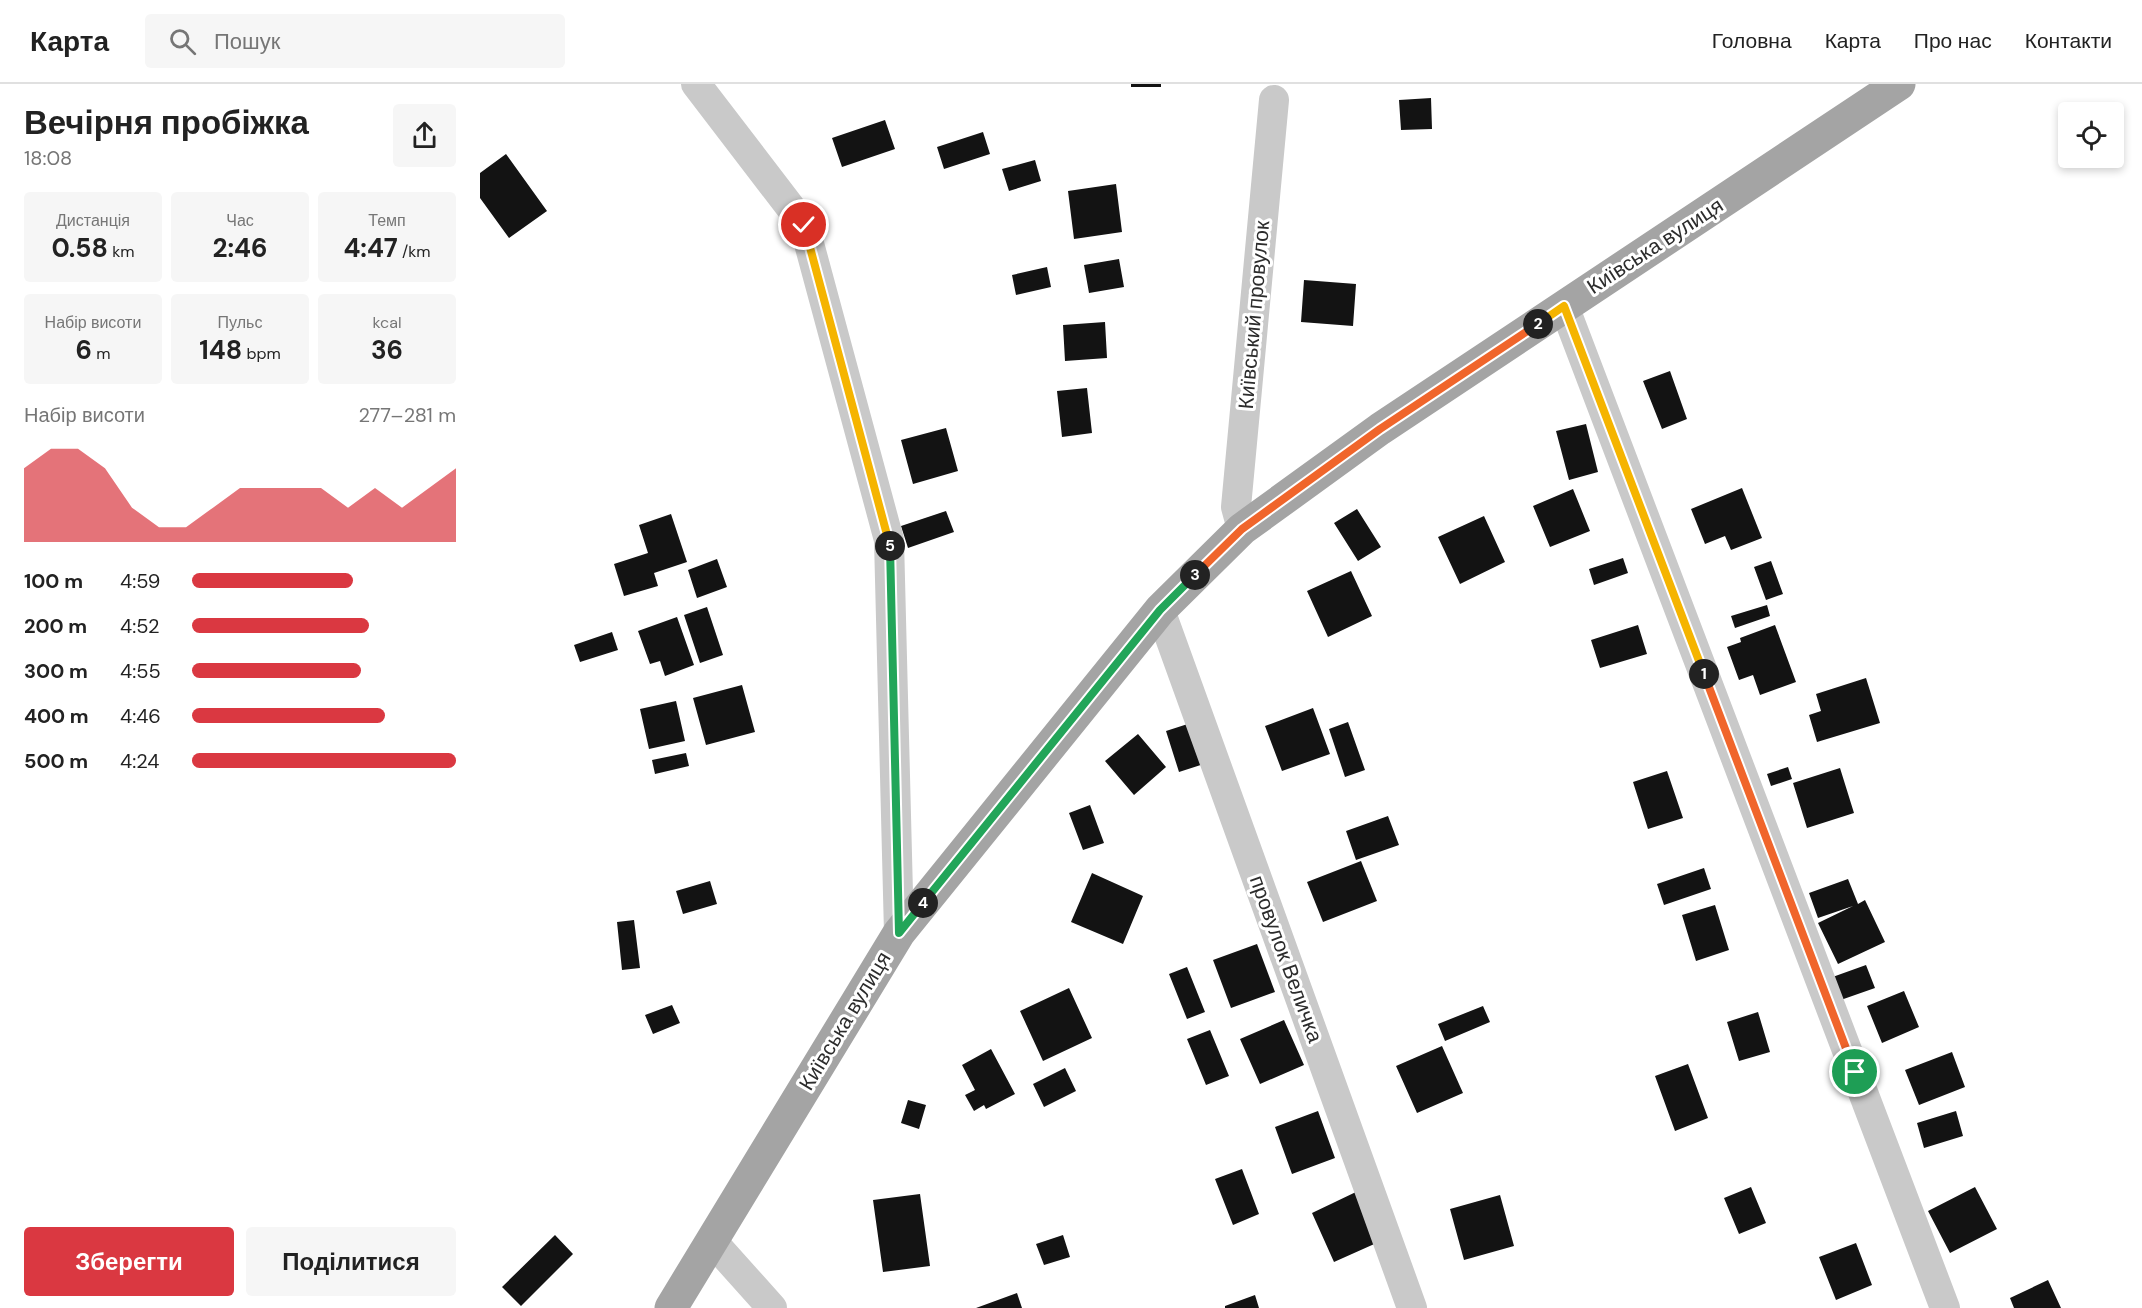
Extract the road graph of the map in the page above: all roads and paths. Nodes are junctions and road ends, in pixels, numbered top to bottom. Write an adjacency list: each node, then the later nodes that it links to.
1 (696, 84): 7 (street)
2 (1899, 84): 4 (main road, Київська вулиця)
3 (1274, 100): 5 (street, Київський провулок)
4 (1564, 306): 5 (main road, Київська вулиця); 12 (street)
5 (1242, 529): 6 (main road, Київська вулиця)
6 (1160, 610): 7 (main road, Київська вулиця); 11 (street, провулок Величка)
7 (899, 933): 8 (main road, Київська вулиця)
8 (712, 1241): 9 (main road, Київська вулиця); 10 (street)
9 (671, 1308)
10 (772, 1308)
11 (1412, 1308)
12 (1945, 1308)

